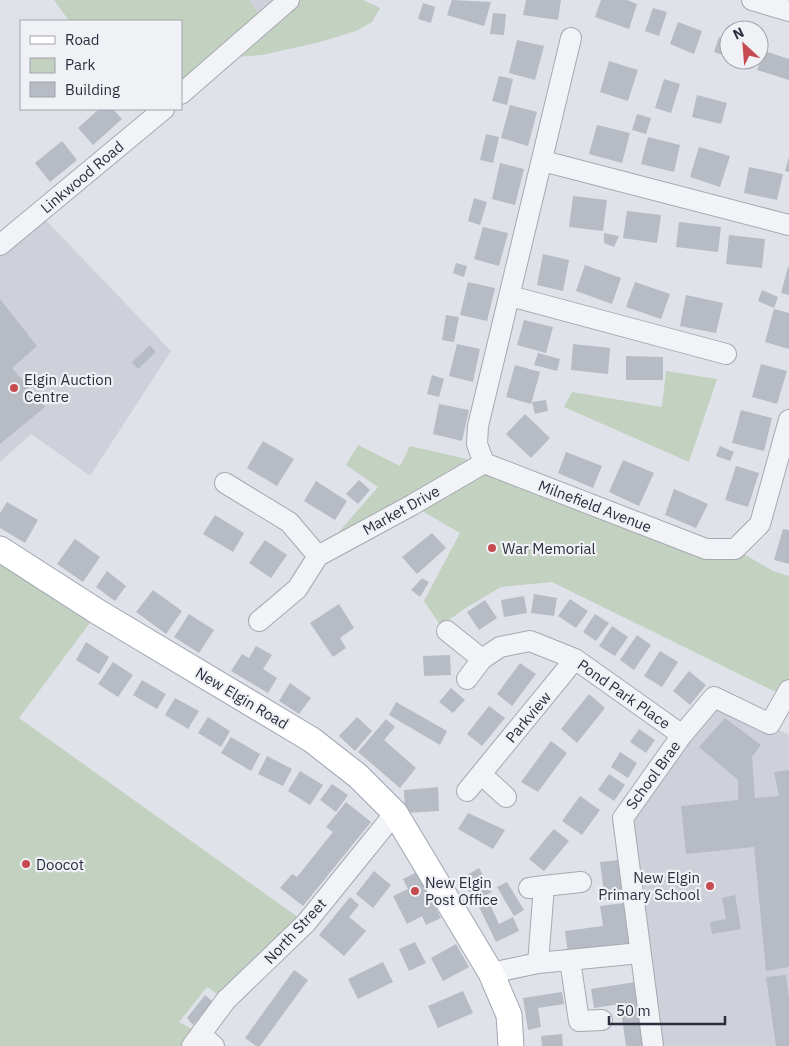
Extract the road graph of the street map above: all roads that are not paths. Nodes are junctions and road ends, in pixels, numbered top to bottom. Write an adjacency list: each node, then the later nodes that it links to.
1 (289, 0): 5 (street)
2 (752, 0): 3 (street)
3 (789, 11)
4 (571, 38): 7 (street)
5 (182, 93)
6 (163, 110): 9 (street, Linkwood Road)
7 (543, 161): 8 (street); 10 (street)
8 (789, 225)
9 (0, 245)
10 (510, 296): 11 (street); 13 (street)
11 (726, 354)
12 (789, 420): 13 (street, Milnefield Avenue)
13 (484, 463): 16 (street, Market Drive)
14 (225, 483): 16 (street)
15 (0, 549): 27 (main road, New Elgin Road)
16 (318, 556): 17 (street, Market Drive)
17 (260, 621)
18 (447, 631): 19 (street)
19 (482, 659): 20 (street, Pond Park Place); 21 (street, Pond Park Place)
20 (575, 659): 23 (street, Pond Park Place); 24 (street, Parkview)
21 (467, 679)
22 (789, 690): 23 (street, School Brae)
23 (682, 736): 29 (street, School Brae)
24 (481, 774): 25 (street, Parkview); 26 (street)
25 (467, 791)
26 (506, 797)
27 (395, 813): 32 (main road, New Elgin Road); 34 (street, North Street)
28 (581, 882): 31 (street)
29 (640, 953): 30 (street); 36 (street, School Brae)
30 (570, 960): 31 (street); 33 (street)
31 (538, 963): 32 (street)
32 (491, 973): 35 (main road, New Elgin Road)
33 (602, 1020)
34 (202, 1042)
35 (512, 1046)
36 (654, 1046)

